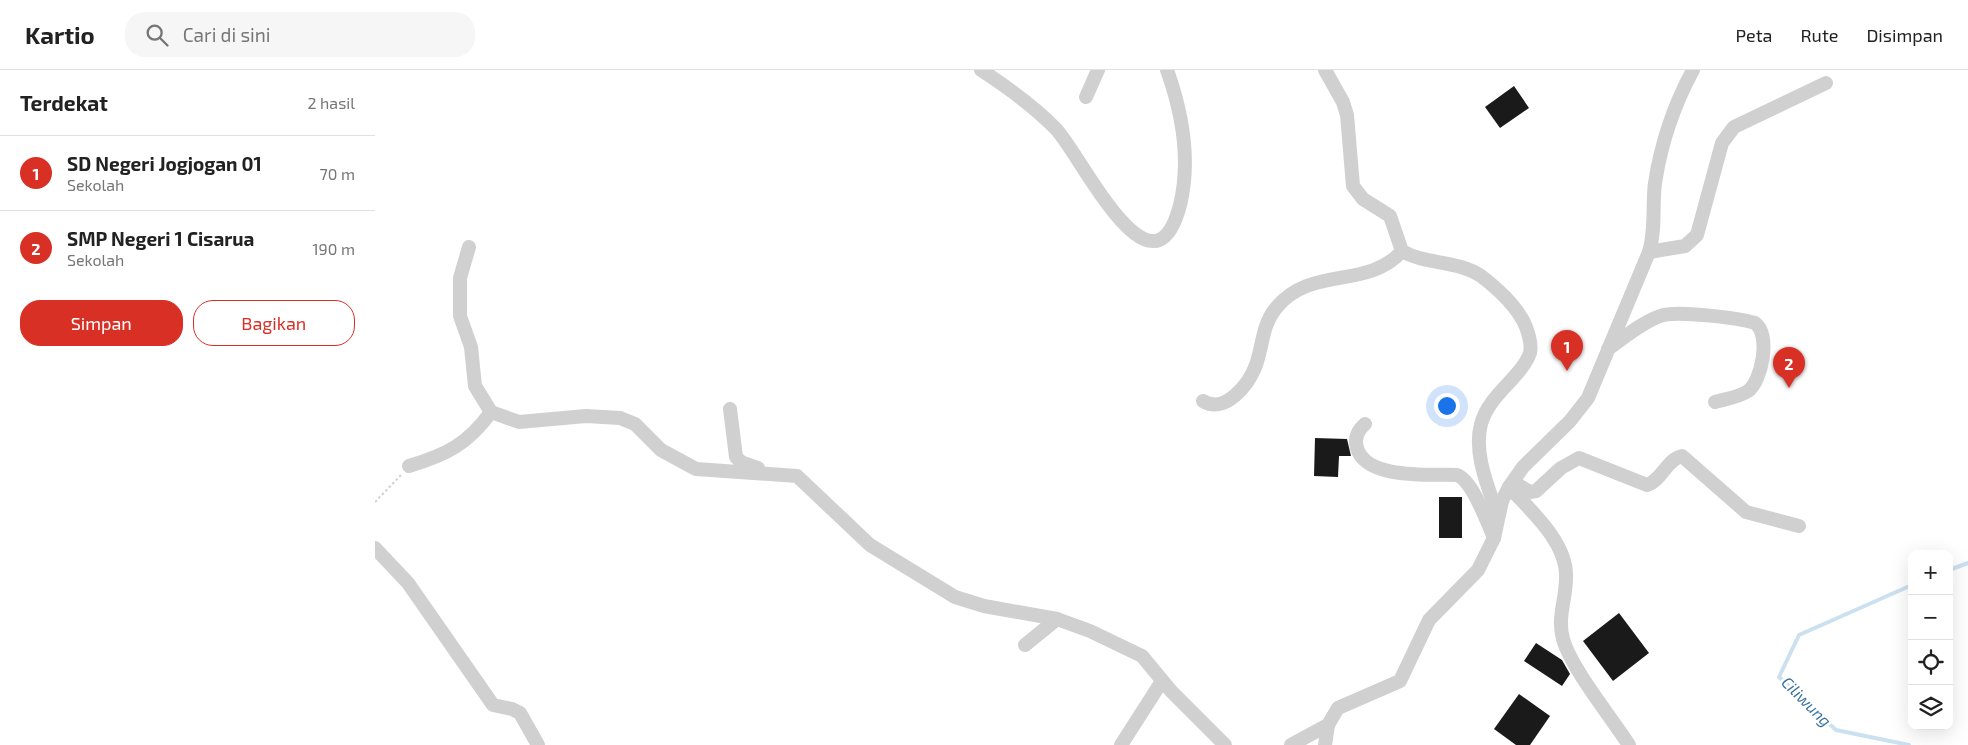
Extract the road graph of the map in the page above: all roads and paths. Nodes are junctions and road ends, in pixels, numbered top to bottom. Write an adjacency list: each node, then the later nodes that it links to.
1 (981, 70): 3 (street)
2 (1098, 70): 7 (street)
3 (1167, 70)
4 (1325, 70): 9 (street)
5 (1693, 70): 10 (street)
6 (1827, 83): 10 (street)
7 (1086, 96)
8 (469, 247): 15 (street)
9 (1402, 251): 12 (street); 21 (street)
10 (1649, 252): 11 (street)
11 (1607, 350): 13 (street); 19 (street)
12 (1203, 401)
13 (1715, 402)
14 (730, 409): 18 (street)
15 (491, 412): 17 (street); 18 (street)
16 (1365, 424): 23 (street)
17 (409, 466): 20 (path)
18 (765, 473): 25 (street)
19 (1511, 484): 21 (street); 22 (street); 34 (street)
20 (375, 502)
21 (1499, 517): 23 (street)
22 (1799, 526)
23 (1494, 538): 28 (street)
24 (375, 548): 29 (street)
25 (1057, 619): 26 (street); 27 (street)
26 (1025, 645)
27 (1162, 681): 30 (street); 31 (street)
28 (1328, 725): 32 (street); 33 (street)
29 (539, 745)
30 (1121, 745)
31 (1225, 745)
32 (1291, 745)
33 (1325, 745)
34 (1629, 745)

